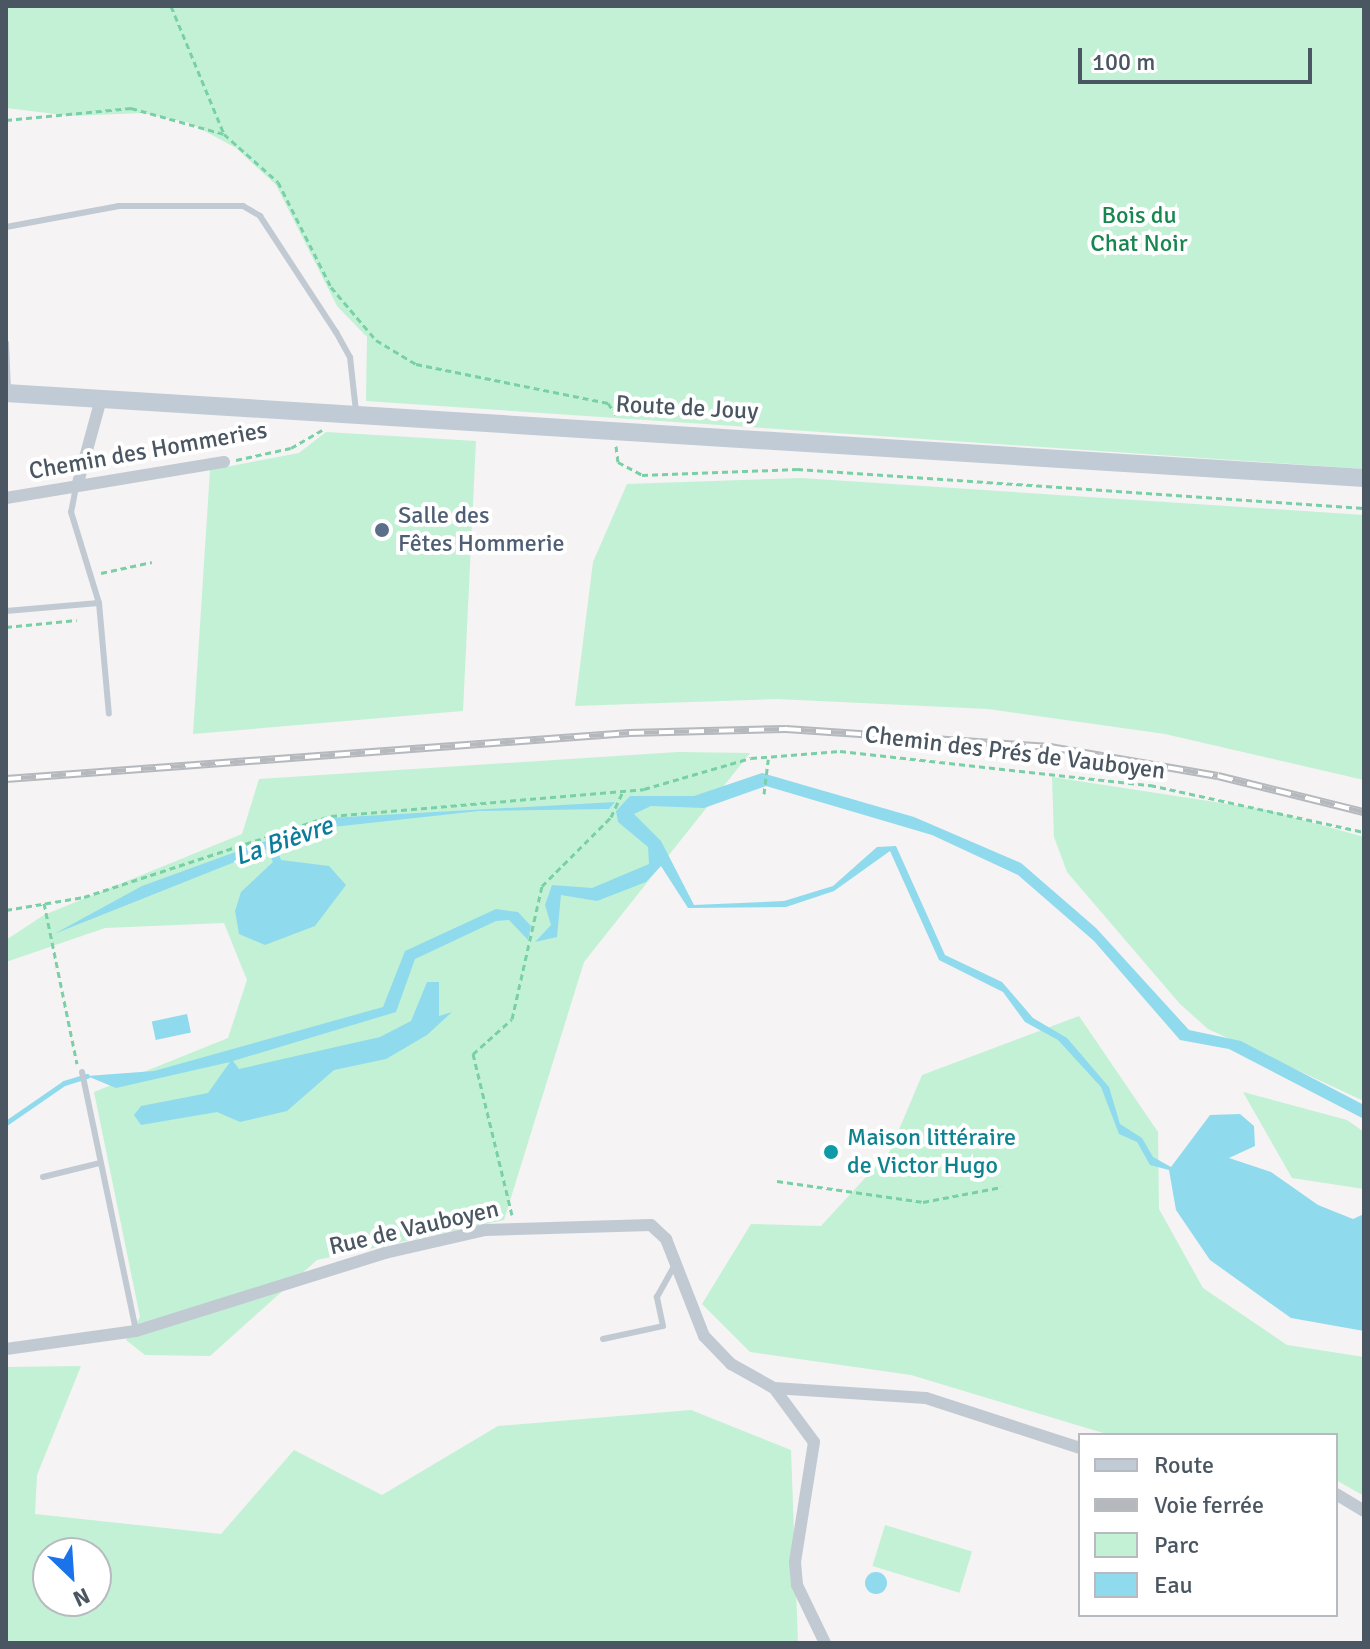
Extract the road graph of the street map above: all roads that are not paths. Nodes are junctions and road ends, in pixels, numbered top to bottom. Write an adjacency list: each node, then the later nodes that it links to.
1 (6, 227): 6 (lane)
2 (6, 343): 3 (lane)
3 (7, 365): 4 (lane)
4 (7, 393): 5 (main road, Route de Jouy)
5 (101, 399): 6 (main road, Route de Jouy); 9 (street)
6 (356, 415): 8 (main road, Route de Jouy)
7 (224, 462): 9 (street, Chemin des Hommeries)
8 (1364, 478)
9 (78, 483): 10 (street, Chemin des Hommeries); 11 (lane)
10 (6, 498)
11 (99, 603): 12 (lane); 13 (lane)
12 (6, 611)
13 (109, 714)
14 (83, 1076): 15 (lane)
15 (100, 1163): 16 (lane); 18 (lane)
16 (43, 1177)
17 (674, 1266): 18 (street, Rue de Vauboyen); 19 (lane); 21 (street, Rue de Vauboyen)
18 (136, 1331): 20 (street, Rue de Vauboyen)
19 (603, 1339)
20 (6, 1349)
21 (774, 1388): 22 (street, Rue de Vauboyen); 25 (street)
22 (1078, 1447)
23 (1338, 1495): 24 (street)
24 (1364, 1511)
25 (825, 1643)

